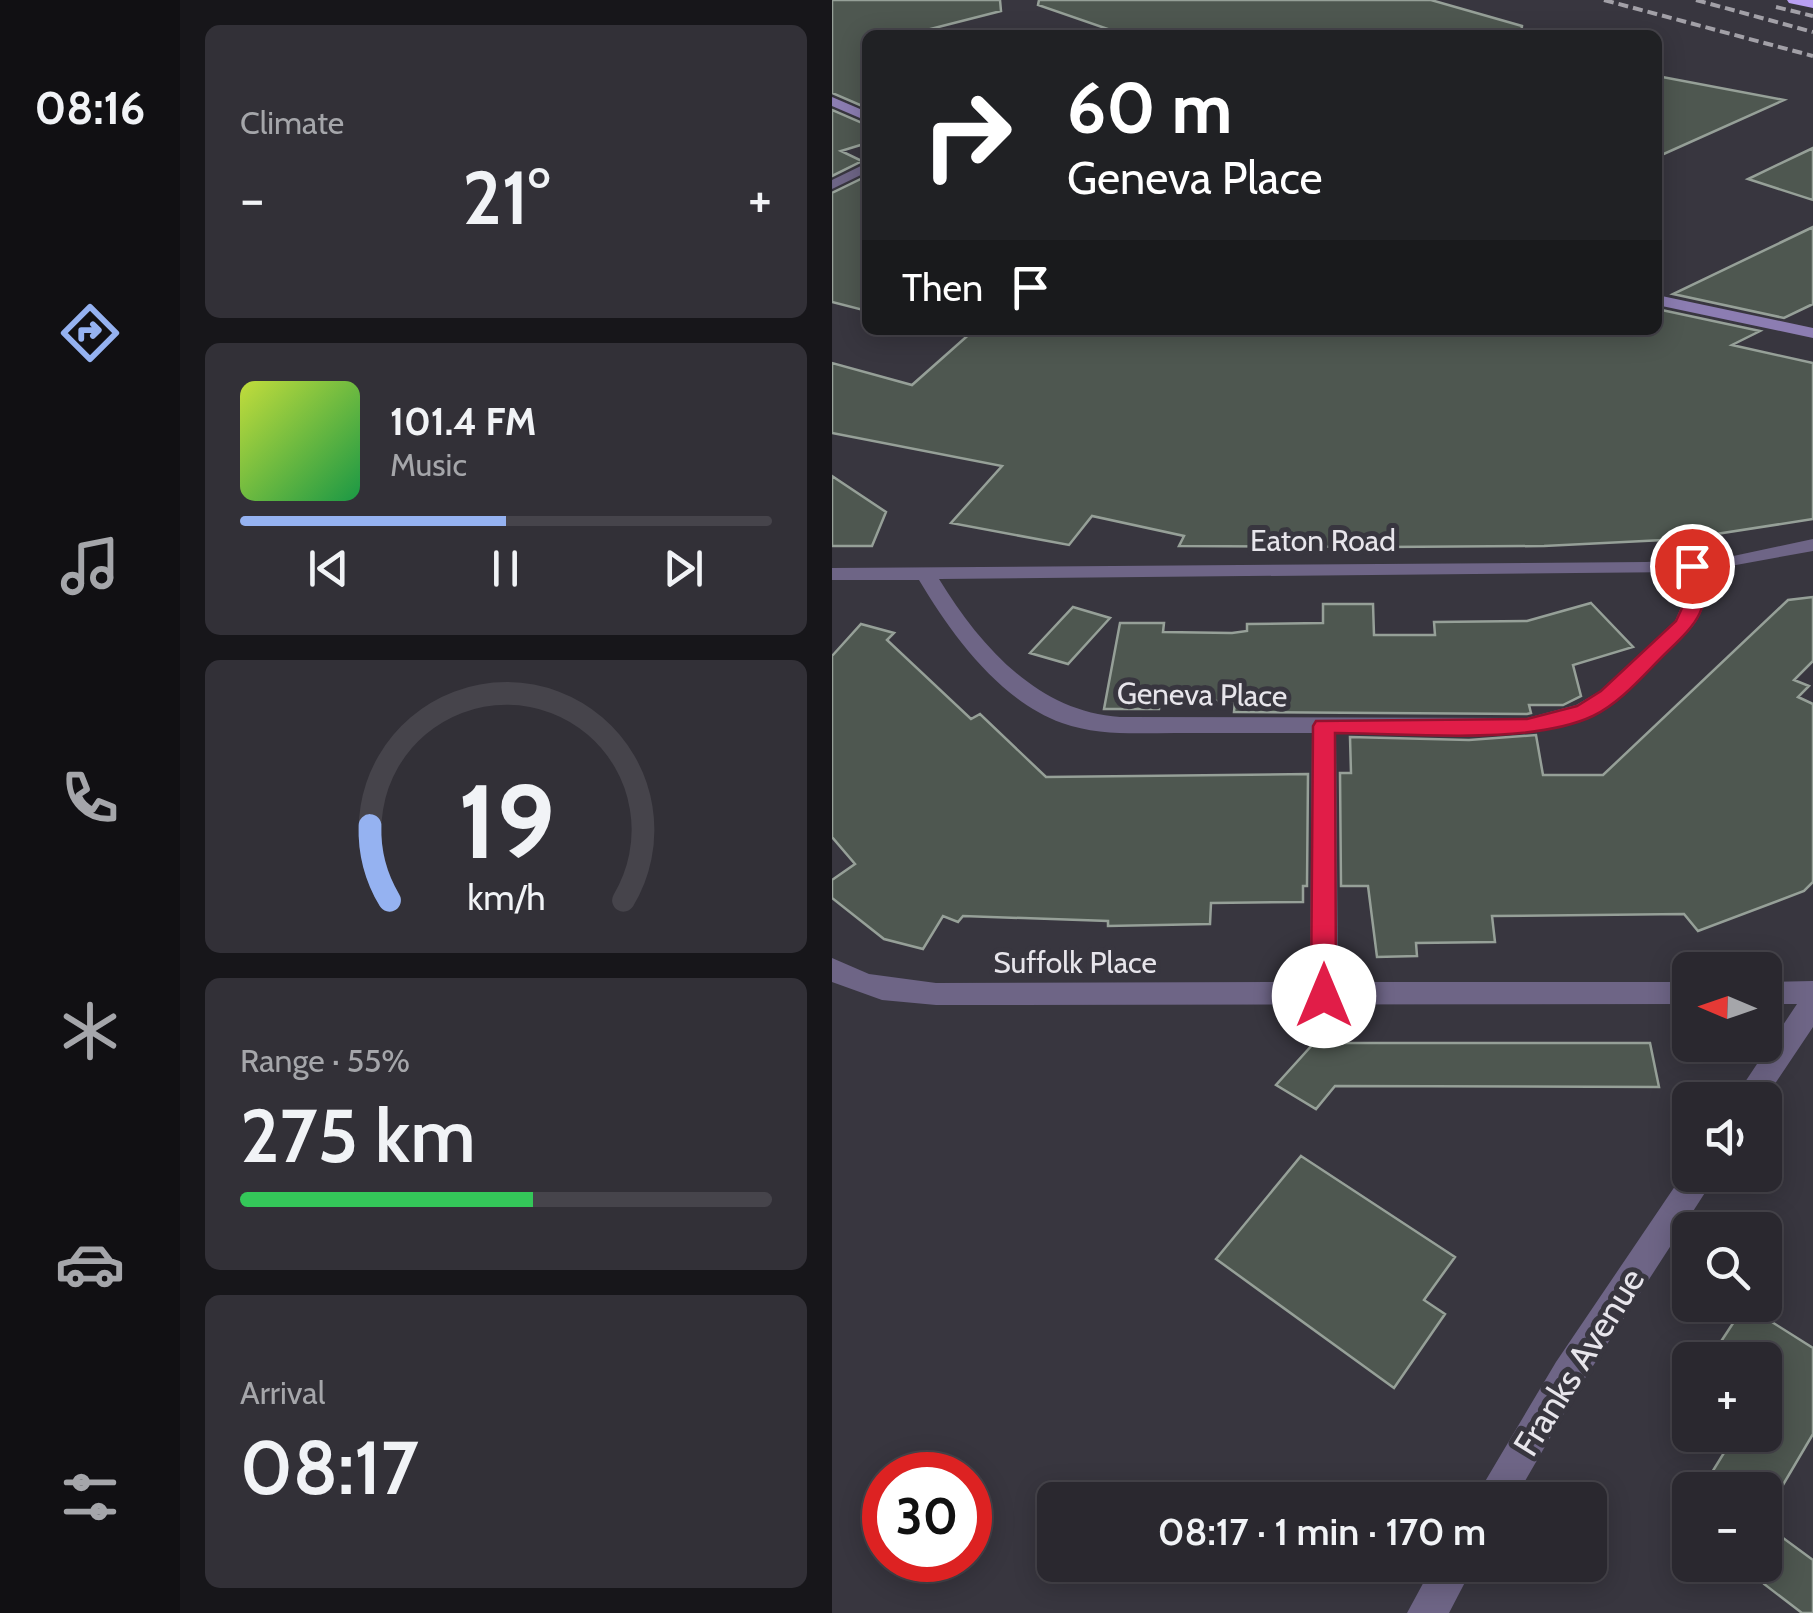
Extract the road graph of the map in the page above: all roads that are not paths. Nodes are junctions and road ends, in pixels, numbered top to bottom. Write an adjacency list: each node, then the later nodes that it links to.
1 (1794, 0): 2 (highway)
2 (1812, 4)
3 (832, 100): 4 (main road)
4 (862, 115)
5 (862, 169): 6 (street)
6 (832, 184)
7 (1662, 301): 8 (main road)
8 (1812, 333)
9 (1812, 546): 10 (street, Eaton Road)
10 (1692, 566): 12 (street, Eaton Road); 13 (street, Geneva Place)
11 (832, 574): 12 (street, Eaton Road)
12 (925, 574): 13 (street, Geneva Place)
13 (1324, 726): 18 (street)
14 (832, 969): 18 (street, Suffolk Place)
15 (1782, 992): 16 (street)
16 (1812, 992)
17 (1672, 993): 18 (street, Suffolk Place)
18 (1324, 996)
19 (1812, 1003): 20 (street)
20 (1760, 1082)
21 (1688, 1192): 22 (street, Franks Avenue)
22 (1505, 1482)
23 (1445, 1582): 24 (street)
24 (1427, 1613)

